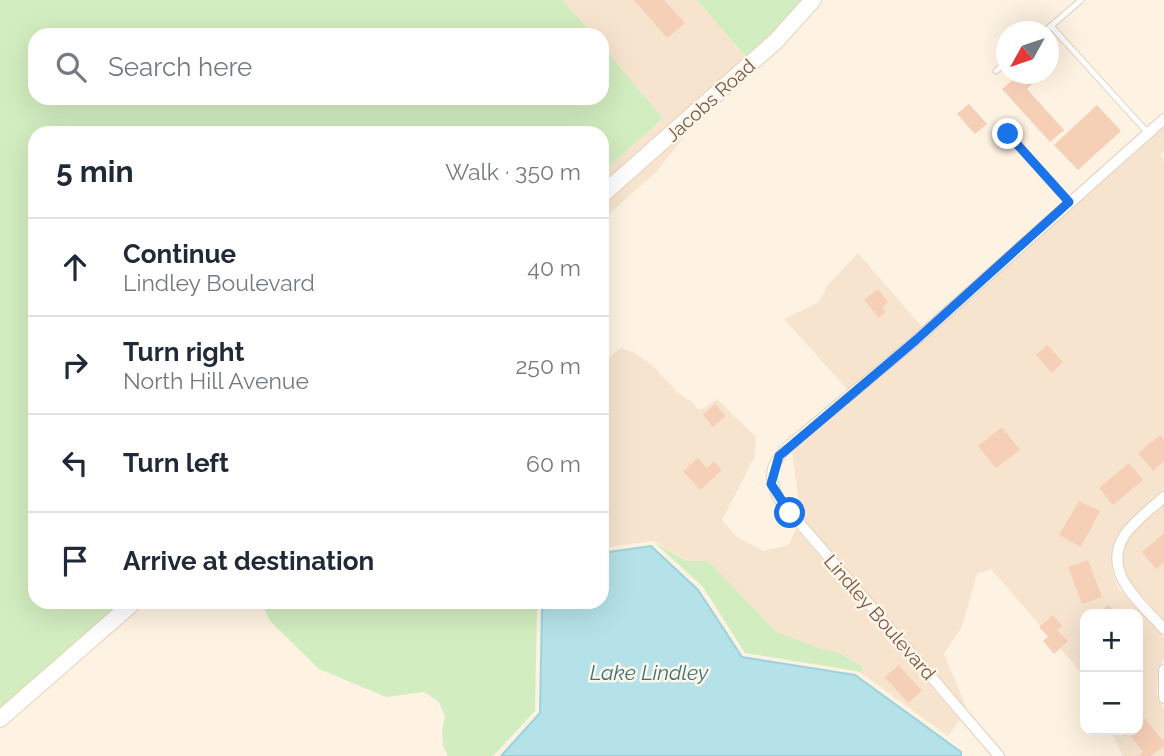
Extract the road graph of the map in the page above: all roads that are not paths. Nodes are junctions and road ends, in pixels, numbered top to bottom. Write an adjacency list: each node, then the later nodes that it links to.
1 (813, 0): 8 (street, Jacobs Road)
2 (1081, 0): 3 (lane)
3 (1057, 21)
4 (1059, 35): 6 (lane)
5 (1164, 120): 6 (street)
6 (1148, 133): 9 (street)
7 (1008, 134): 9 (lane)
8 (609, 189)
9 (1069, 202): 16 (street, Lindley Boulevard)
10 (1164, 497): 12 (street)
11 (126, 609): 15 (street)
12 (1164, 629)
13 (1164, 670): 14 (street)
14 (1164, 698)
15 (0, 719)
16 (999, 756)

